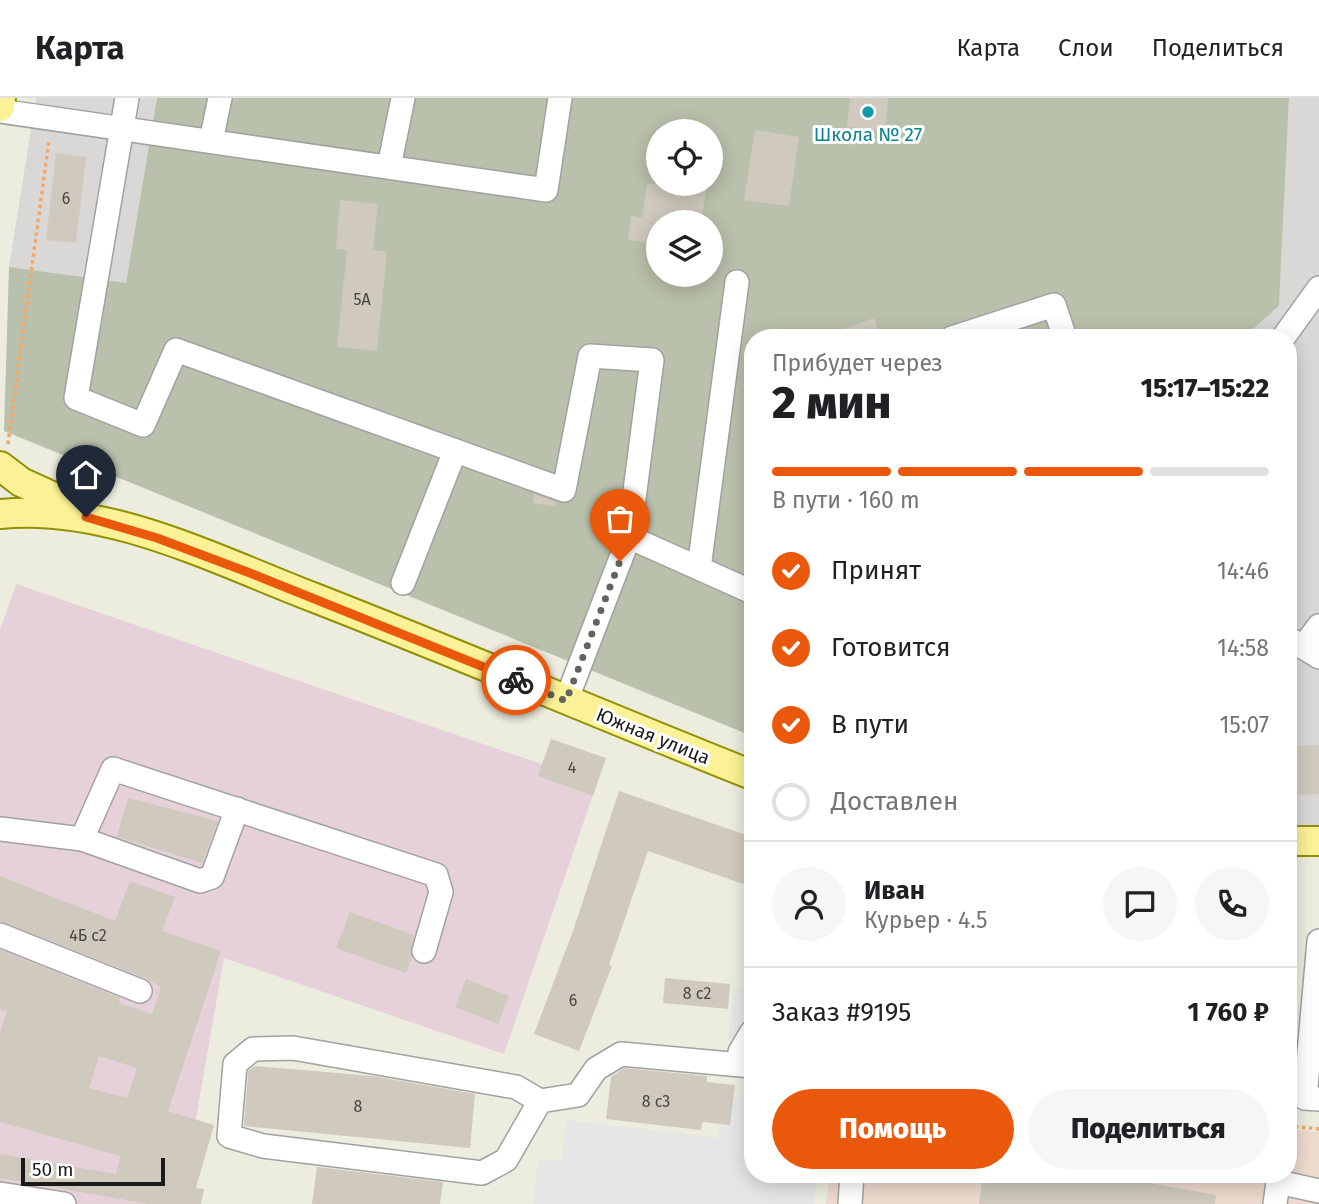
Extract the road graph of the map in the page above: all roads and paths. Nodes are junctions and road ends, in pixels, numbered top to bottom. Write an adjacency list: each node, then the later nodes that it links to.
1 (1, 98): 6 (main road)
2 (127, 98): 8 (lane)
3 (220, 98): 9 (lane)
4 (403, 98): 10 (lane)
5 (560, 98): 10 (lane)
6 (0, 109): 7 (lane)
7 (51, 118): 8 (lane); 17 (path)
8 (121, 128): 9 (lane); 16 (lane)
9 (211, 141): 10 (lane)
10 (389, 167)
11 (737, 282): 21 (lane)
12 (1319, 288): 15 (lane)
13 (980, 329): 14 (lane)
14 (1062, 329)
15 (1289, 329)
16 (455, 451): 20 (lane); 22 (lane)
17 (2, 461): 19 (main road)
18 (0, 514): 19 (main road, Южная улица)
19 (109, 522): 26 (main road, Южная улица)
20 (629, 537): 21 (lane); 26 (lane)
21 (699, 568): 23 (lane)
22 (403, 583)
23 (744, 588)
24 (1319, 626): 25 (lane)
25 (1303, 647)
26 (566, 701): 27 (main road, Южная улица)
27 (744, 772)
28 (237, 810): 30 (lane); 30 (lane); 35 (lane)
29 (0, 828): 30 (lane)
30 (82, 839)
31 (1297, 841): 32 (main road)
32 (1319, 841)
33 (0, 935): 36 (lane)
34 (1319, 941): 38 (lane)
35 (424, 951)
36 (140, 991)
37 (744, 1065): 39 (lane)
38 (1319, 1099)
39 (540, 1101): 39 (lane)
40 (1297, 1127): 41 (path)
41 (1319, 1129)
42 (851, 1183): 48 (lane)
43 (1278, 1183): 49 (lane)
44 (1283, 1183): 45 (lane)
45 (1319, 1191)
46 (0, 1194): 47 (lane)
47 (64, 1204)
48 (850, 1204)
49 (1275, 1204)

